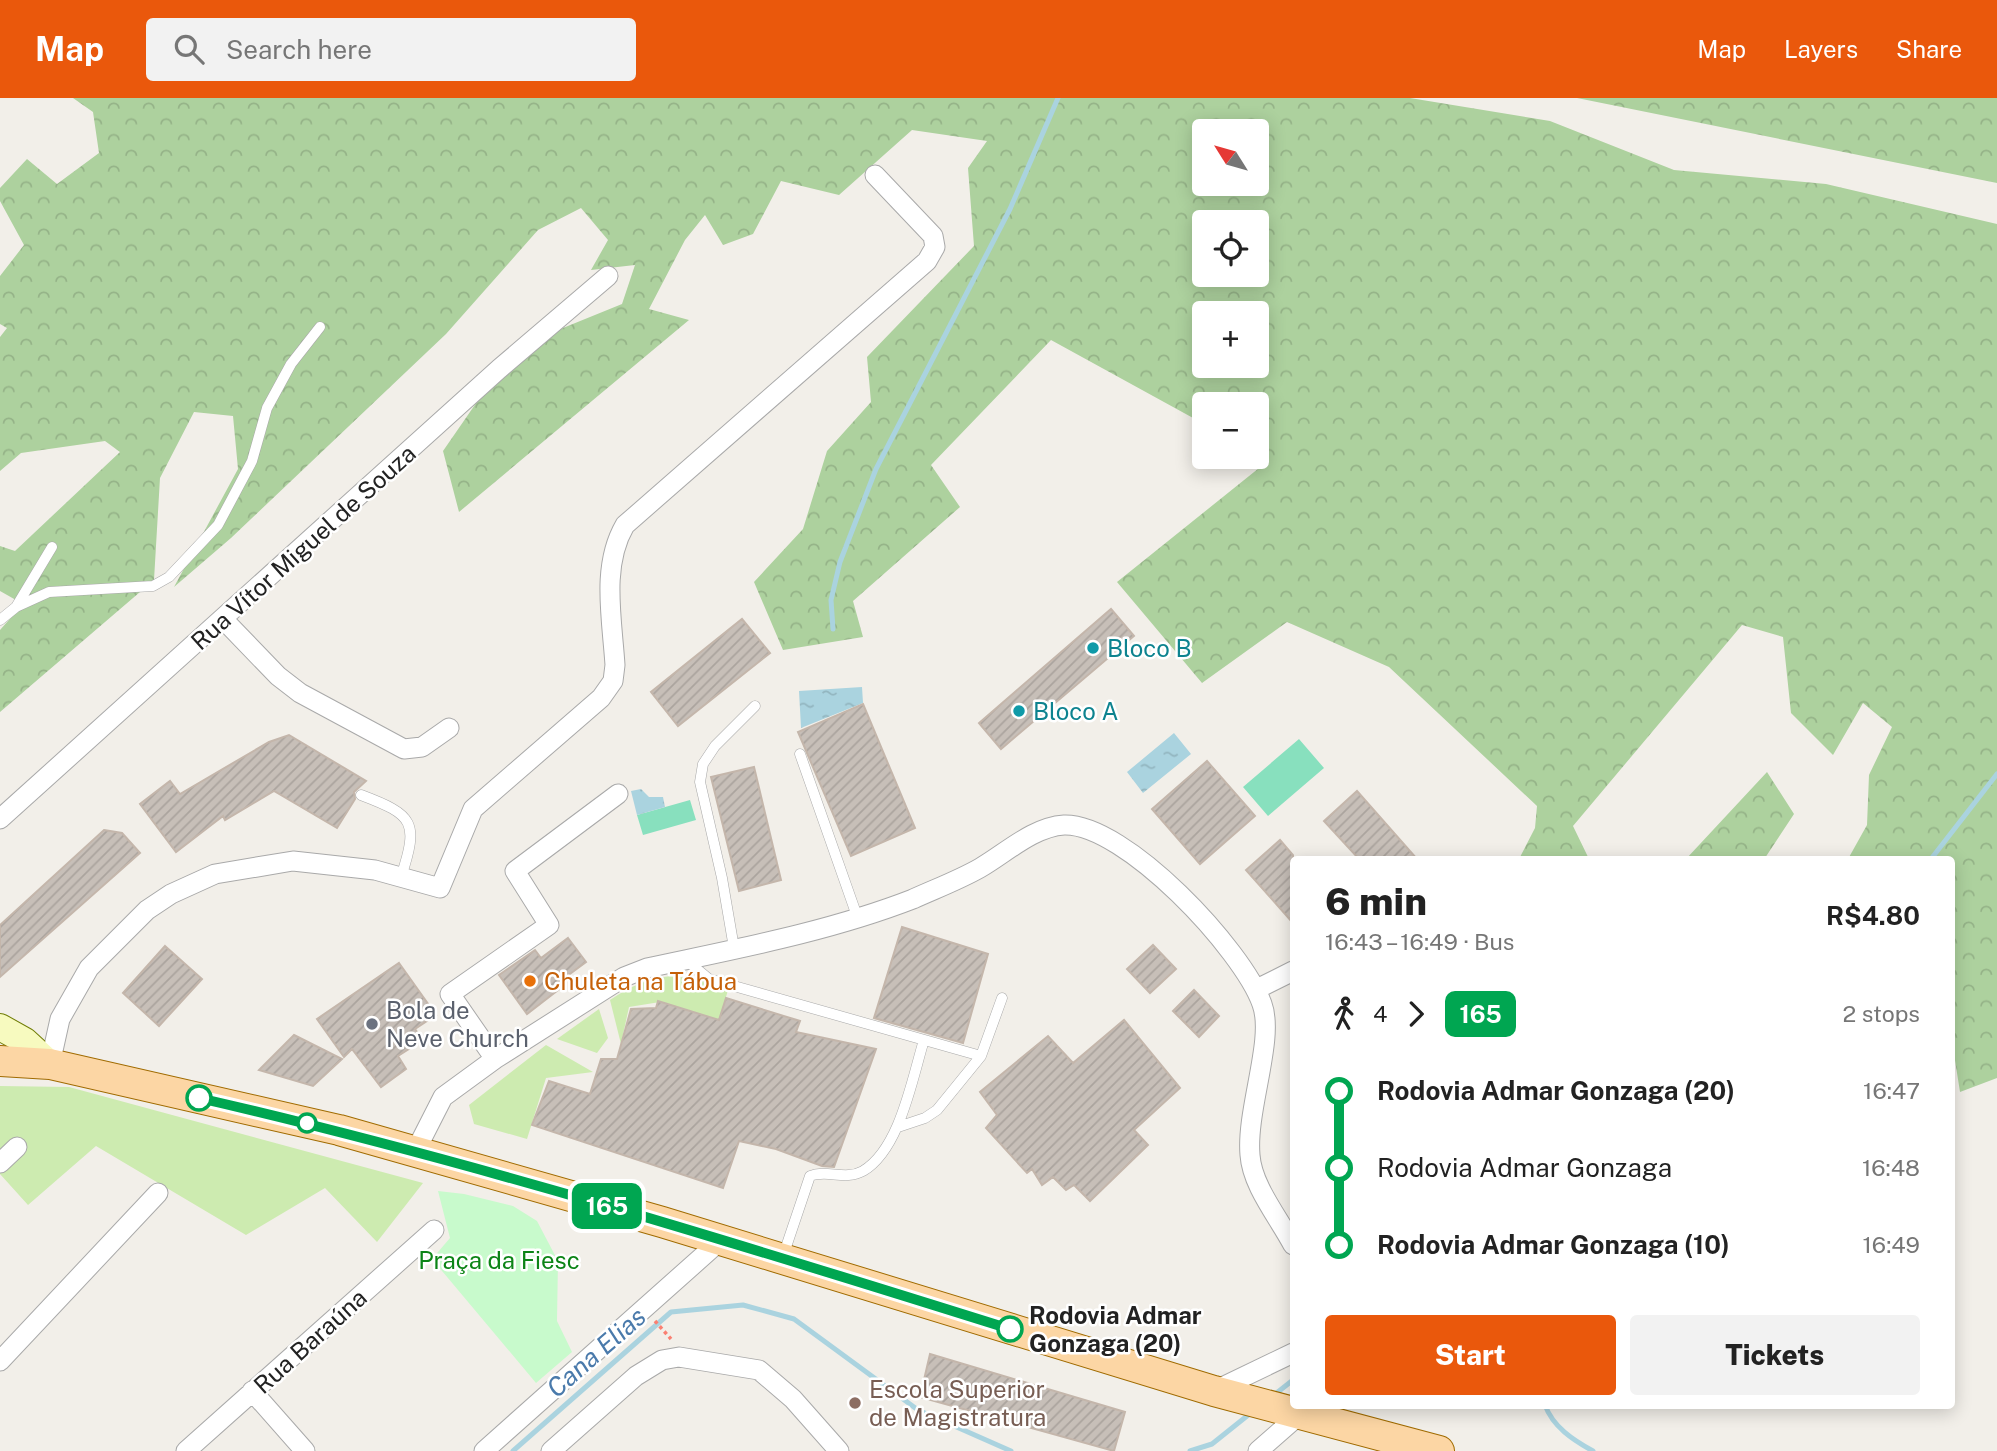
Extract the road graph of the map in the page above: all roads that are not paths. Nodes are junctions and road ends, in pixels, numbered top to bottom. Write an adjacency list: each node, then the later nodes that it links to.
1 (875, 175): 14 (street)
2 (608, 276): 6 (street, Rua Vítor Miguel de Souza)
3 (320, 327): 5 (lane)
4 (52, 547): 5 (lane)
5 (16, 607): 7 (lane)
6 (223, 619): 9 (street); 13 (street, Rua Vítor Miguel de Souza)
7 (0, 620)
8 (755, 706): 16 (lane)
9 (449, 728)
10 (800, 754): 15 (lane)
11 (618, 794): 24 (street)
12 (361, 795): 14 (lane)
13 (0, 819)
14 (401, 877): 26 (street)
15 (857, 916): 16 (street); 19 (street)
16 (734, 948): 17 (street)
17 (686, 959): 22 (lane); 24 (street)
18 (1290, 972): 19 (street)
19 (1257, 989): 34 (street)
20 (1002, 998): 23 (lane)
21 (0, 1027): 26 (main road)
22 (924, 1040): 23 (lane); 27 (lane)
23 (981, 1056): 27 (lane)
24 (495, 1059): 29 (street)
25 (0, 1061): 26 (main road)
26 (50, 1064): 29 (main road)
27 (898, 1127): 35 (lane)
28 (17, 1147): 30 (street)
29 (415, 1152): 33 (main road)
30 (0, 1163)
31 (158, 1193): 37 (street)
32 (434, 1230): 38 (street, Rua Baraúna)
33 (721, 1240): 35 (main road); 45 (street)
34 (1290, 1240)
35 (782, 1259): 39 (main road)
36 (1290, 1355): 39 (street)
37 (0, 1361)
38 (252, 1391): 43 (street, Rua Baraúna); 44 (street)
39 (1239, 1397): 40 (main road)
40 (1300, 1414): 42 (main road); 47 (street)
41 (563, 1447): 46 (street)
42 (1436, 1450)
43 (186, 1451)
44 (304, 1451)
45 (484, 1451)
46 (839, 1451)
47 (1258, 1451)

